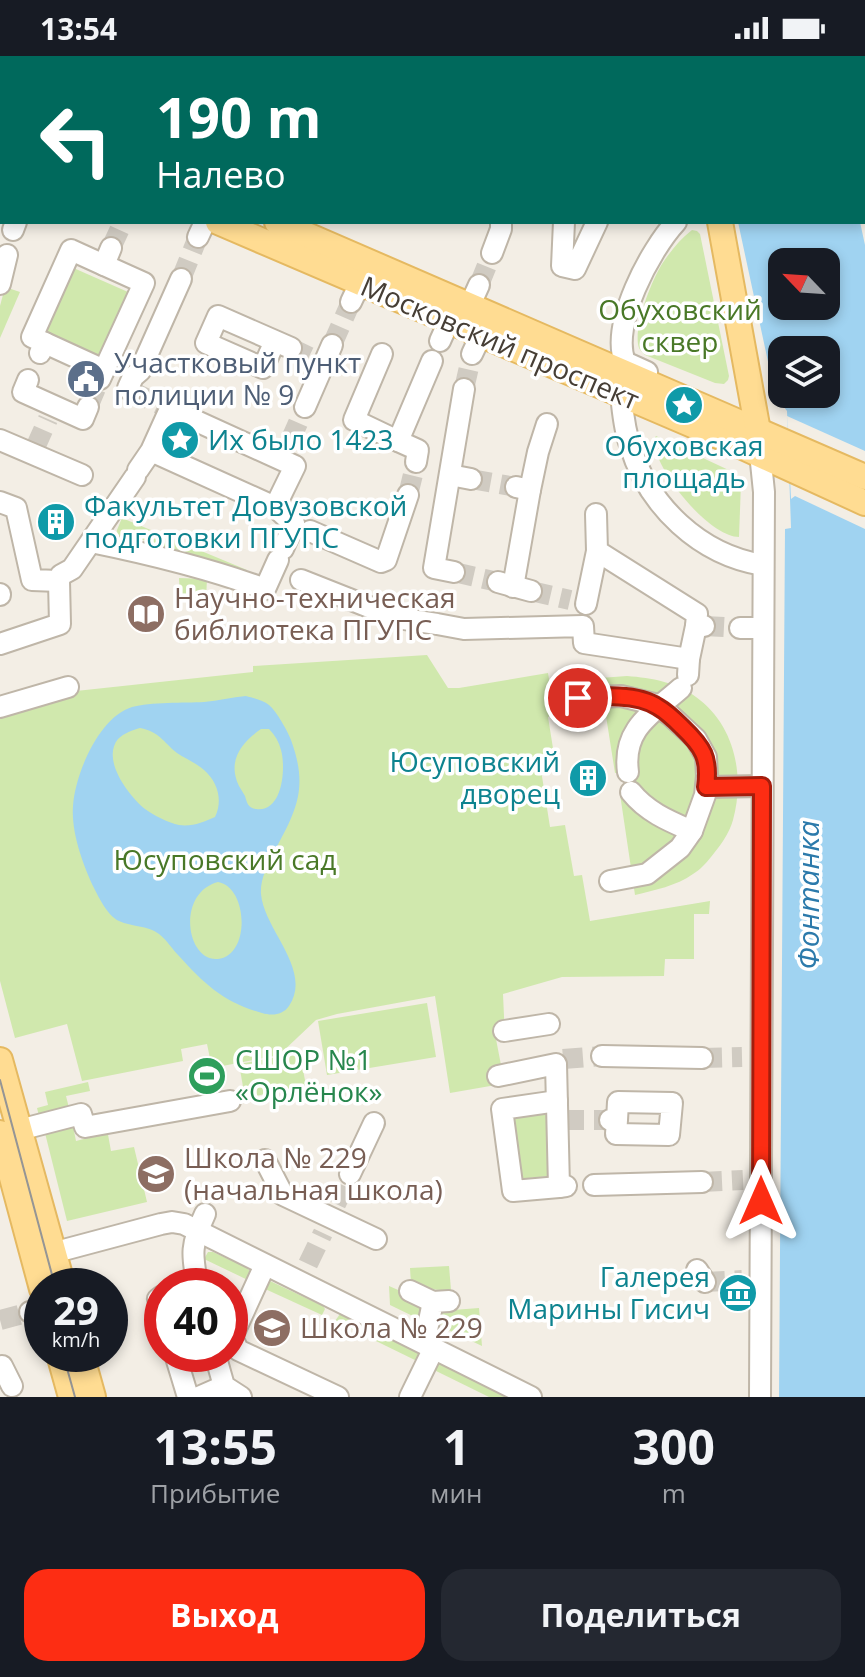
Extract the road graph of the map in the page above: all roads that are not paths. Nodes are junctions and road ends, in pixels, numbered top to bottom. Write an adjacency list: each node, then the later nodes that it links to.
1 (222, 224): 20 (main road, Московский проспект)
2 (288, 224): 8 (main road, Московский проспект)
3 (496, 224): 9 (street)
4 (564, 224): 5 (street)
5 (596, 224)
6 (674, 224): 23 (street)
7 (720, 224): 27 (main road)
8 (309, 228): 23 (main road, Московский проспект)
9 (492, 253)
10 (7, 255): 12 (street)
11 (181, 279): 19 (street)
12 (0, 284)
13 (382, 354): 26 (street)
14 (324, 356): 22 (street)
15 (432, 361): 26 (street)
16 (102, 374): 16 (street)
17 (28, 380): 21 (street)
18 (464, 389): 31 (street)
19 (131, 391)
20 (621, 395): 27 (main road, Московский проспект); 42 (street)
21 (88, 407)
22 (305, 407)
23 (707, 410): 27 (main road, Московский проспект)
24 (547, 424): 46 (street)
25 (0, 440): 30 (street)
26 (398, 441): 29 (street)
27 (770, 448): 32 (main road); 36 (main road); 42 (street)
28 (151, 451): 37 (street); 37 (street); 40 (street)
29 (416, 462)
30 (82, 475)
31 (450, 475): 33 (street); 44 (street)
32 (865, 477)
33 (471, 479)
34 (408, 495): 39 (street)
35 (0, 502): 45 (street)
36 (865, 503)
37 (275, 507): 39 (street)
38 (596, 514): 41 (street)
39 (302, 528): 43 (street)
40 (91, 542): 43 (street); 45 (street)
41 (597, 551): 47 (street); 51 (street)
42 (763, 565): 49 (street)
43 (284, 566): 47 (street)
44 (454, 572)
45 (59, 581): 50 (street)
46 (514, 587)
47 (583, 626): 51 (street)
48 (740, 628): 49 (street)
49 (763, 628): 56 (street)
50 (0, 644)
51 (686, 674): 55 (street)
52 (68, 687): 54 (street)
53 (578, 698): 55 (street)
54 (0, 707)
55 (659, 707): 57 (street); 58 (street)
56 (762, 786): 57 (street); 98 (street)
57 (706, 787): 58 (street)
58 (692, 831): 59 (street)
59 (610, 881)
60 (549, 1024): 61 (street)
61 (504, 1031)
62 (602, 1056): 63 (street)
63 (702, 1058)
64 (0, 1060): 69 (main road)
65 (498, 1076): 67 (street)
66 (230, 1101): 69 (street)
67 (560, 1114): 67 (street)
68 (374, 1123): 71 (street)
69 (10, 1131): 74 (main road); 77 (main road)
70 (265, 1160): 76 (street)
71 (350, 1174)
72 (702, 1182): 73 (street)
73 (594, 1185)
74 (7, 1187): 77 (main road)
75 (201, 1222): 77 (street); 78 (street); 81 (street)
76 (376, 1239)
77 (43, 1255): 79 (main road); 80 (main road)
78 (265, 1265): 83 (street); 95 (street)
79 (43, 1268)
80 (51, 1268)
81 (193, 1268)
82 (410, 1291): 83 (street)
83 (428, 1345): 96 (street); 97 (street)
84 (2, 1366): 89 (street)
85 (64, 1372): 91 (main road)
86 (86, 1372): 92 (main road)
87 (180, 1372): 93 (street)
88 (224, 1372): 90 (street)
89 (12, 1386)
90 (233, 1391): 94 (street)
91 (71, 1397)
92 (93, 1397)
93 (188, 1397)
94 (199, 1397)
95 (338, 1397)
96 (410, 1397)
97 (531, 1397)
98 (760, 1397)

